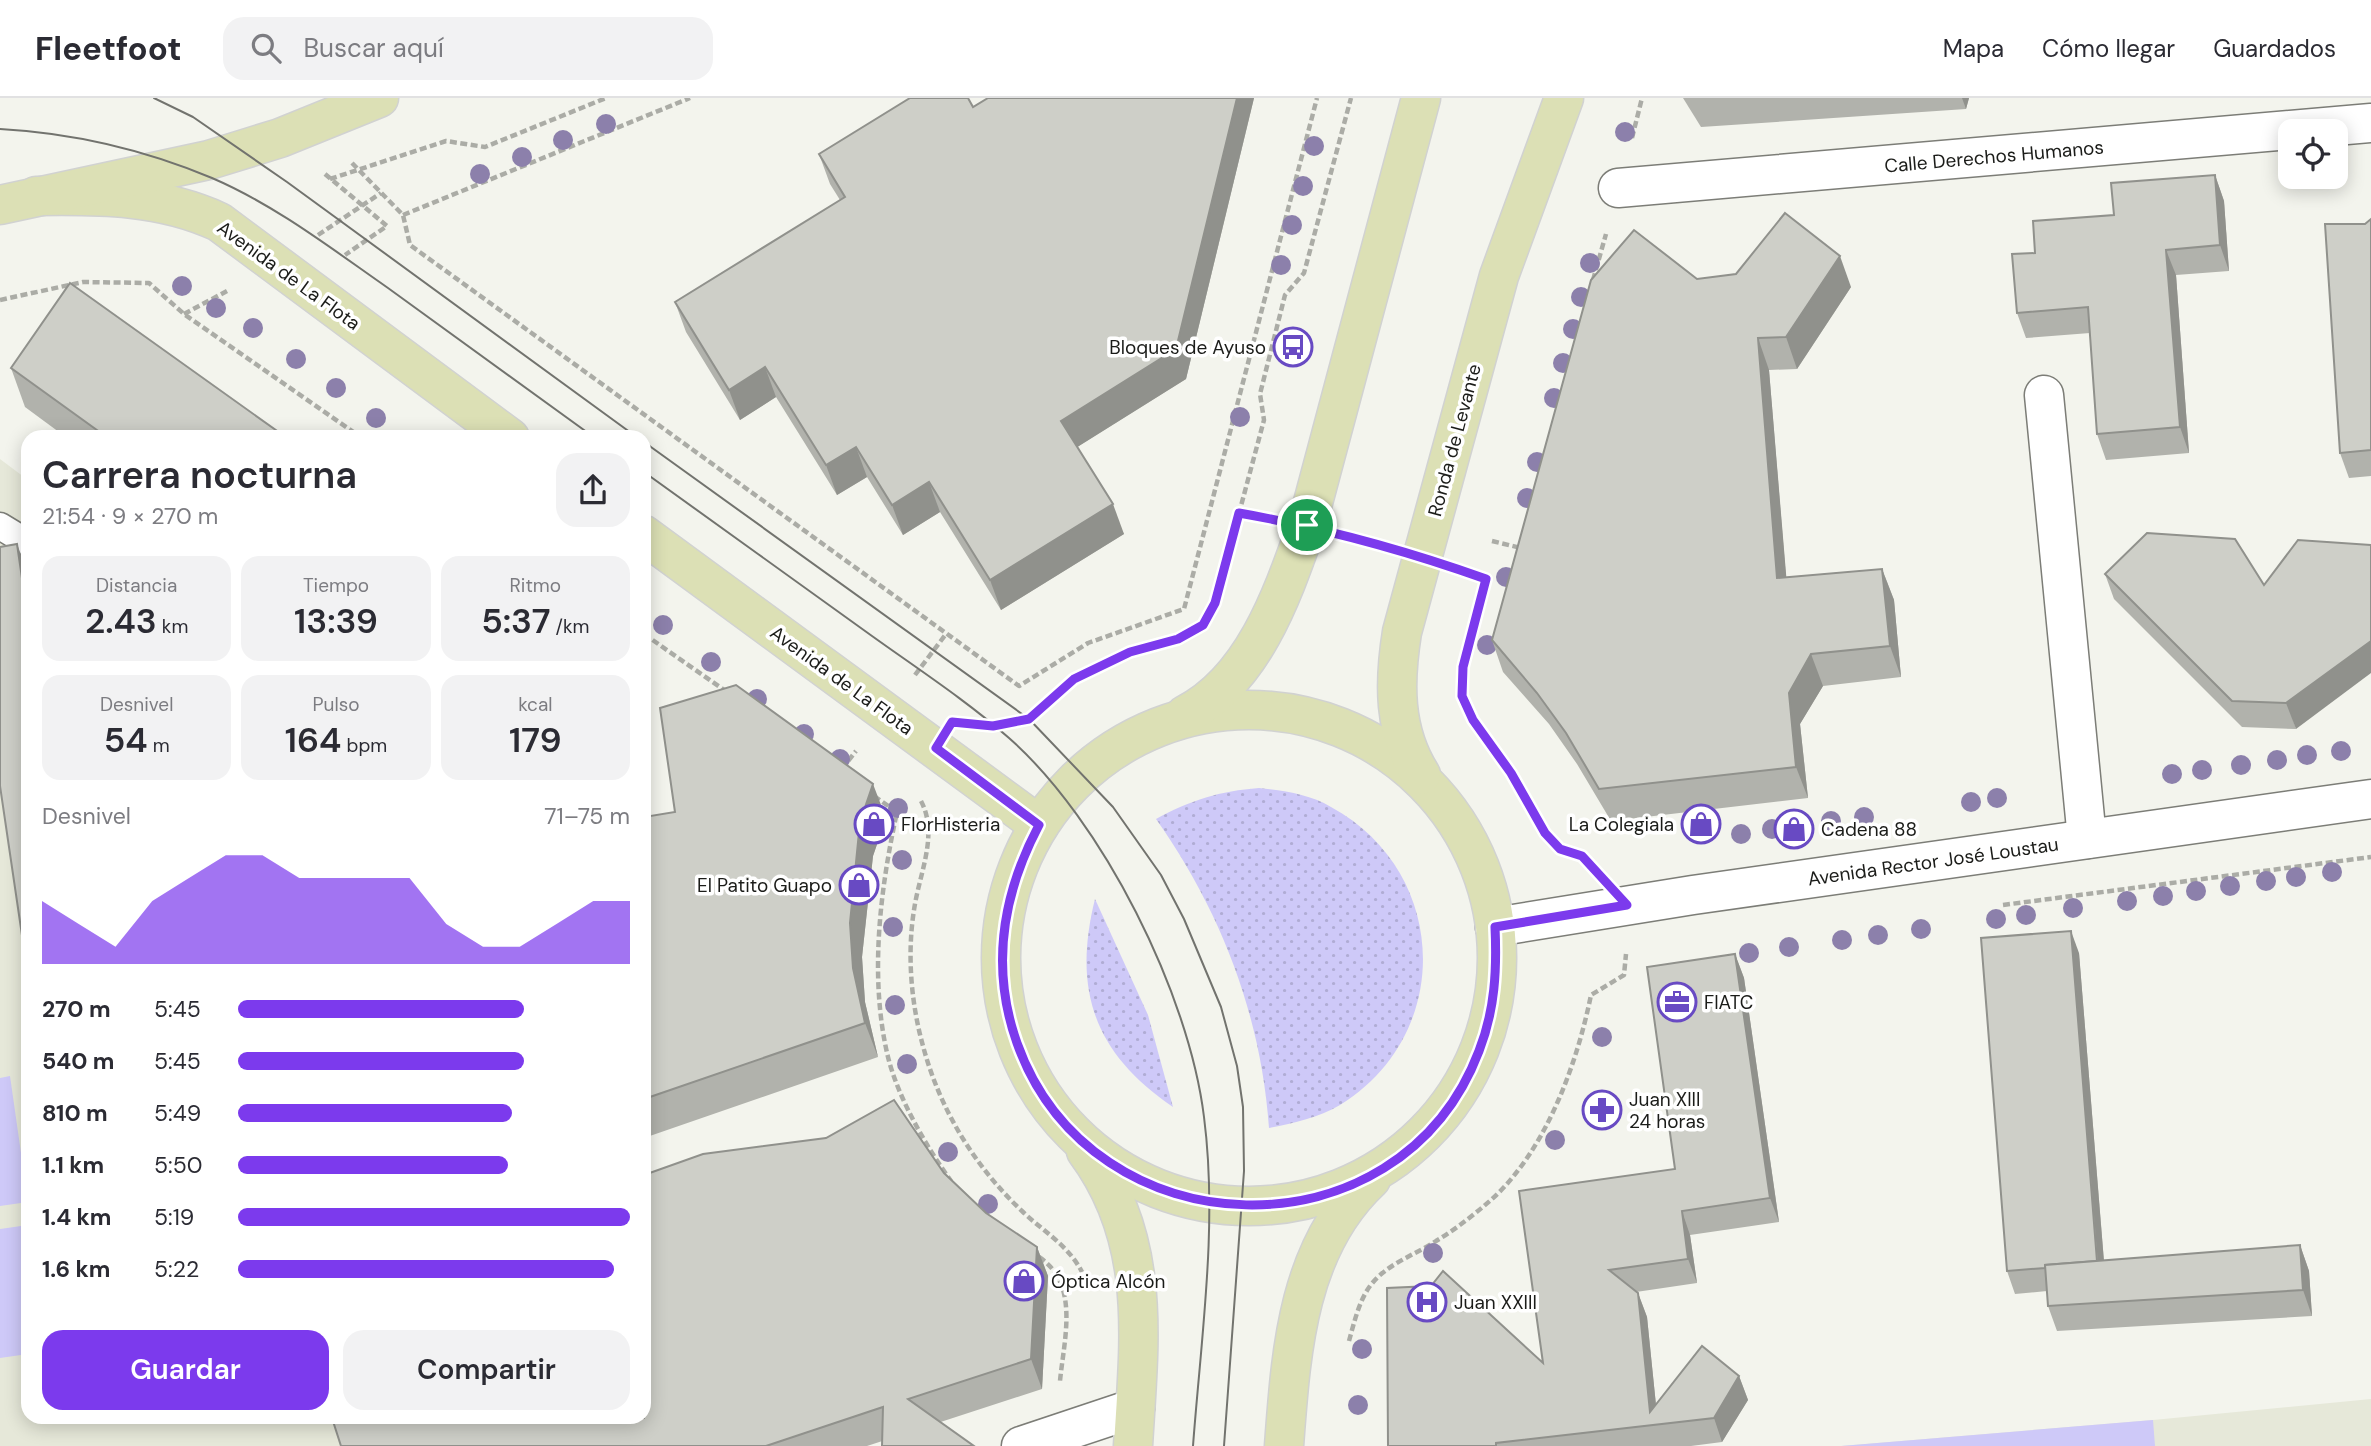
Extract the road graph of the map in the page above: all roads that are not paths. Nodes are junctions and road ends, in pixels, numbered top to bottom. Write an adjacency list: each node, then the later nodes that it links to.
1 (379, 98): 7 (main road)
2 (1421, 98): 15 (main road)
3 (1543, 98): 9 (main road)
4 (1564, 98): 9 (main road, Ronda de Levante)
5 (2371, 123): 6 (street, Calle Derechos Humanos)
6 (1618, 188)
7 (36, 195): 8 (main road); 11 (main road, Avenida de La Flota)
8 (0, 205)
9 (1499, 276): 16 (main road, Ronda de Levante)
10 (2044, 395): 19 (street)
11 (499, 430)
12 (0, 526): 13 (lane)
13 (21, 539)
14 (651, 541): 18 (main road, Avenida de La Flota)
15 (1170, 722): 16 (main road); 18 (main road)
16 (1428, 786): 20 (main road)
17 (2371, 799): 19 (street, Avenida Rector José Loustau)
18 (1039, 825): 21 (main road)
19 (2087, 839): 20 (street, Avenida Rector José Loustau)
20 (1495, 927): 22 (main road)
21 (1072, 1132): 22 (main road); 23 (main road)
22 (1382, 1168): 26 (main road)
23 (1135, 1408): 24 (street); 25 (main road)
24 (1021, 1446)
25 (1133, 1446)
26 (1284, 1446)

